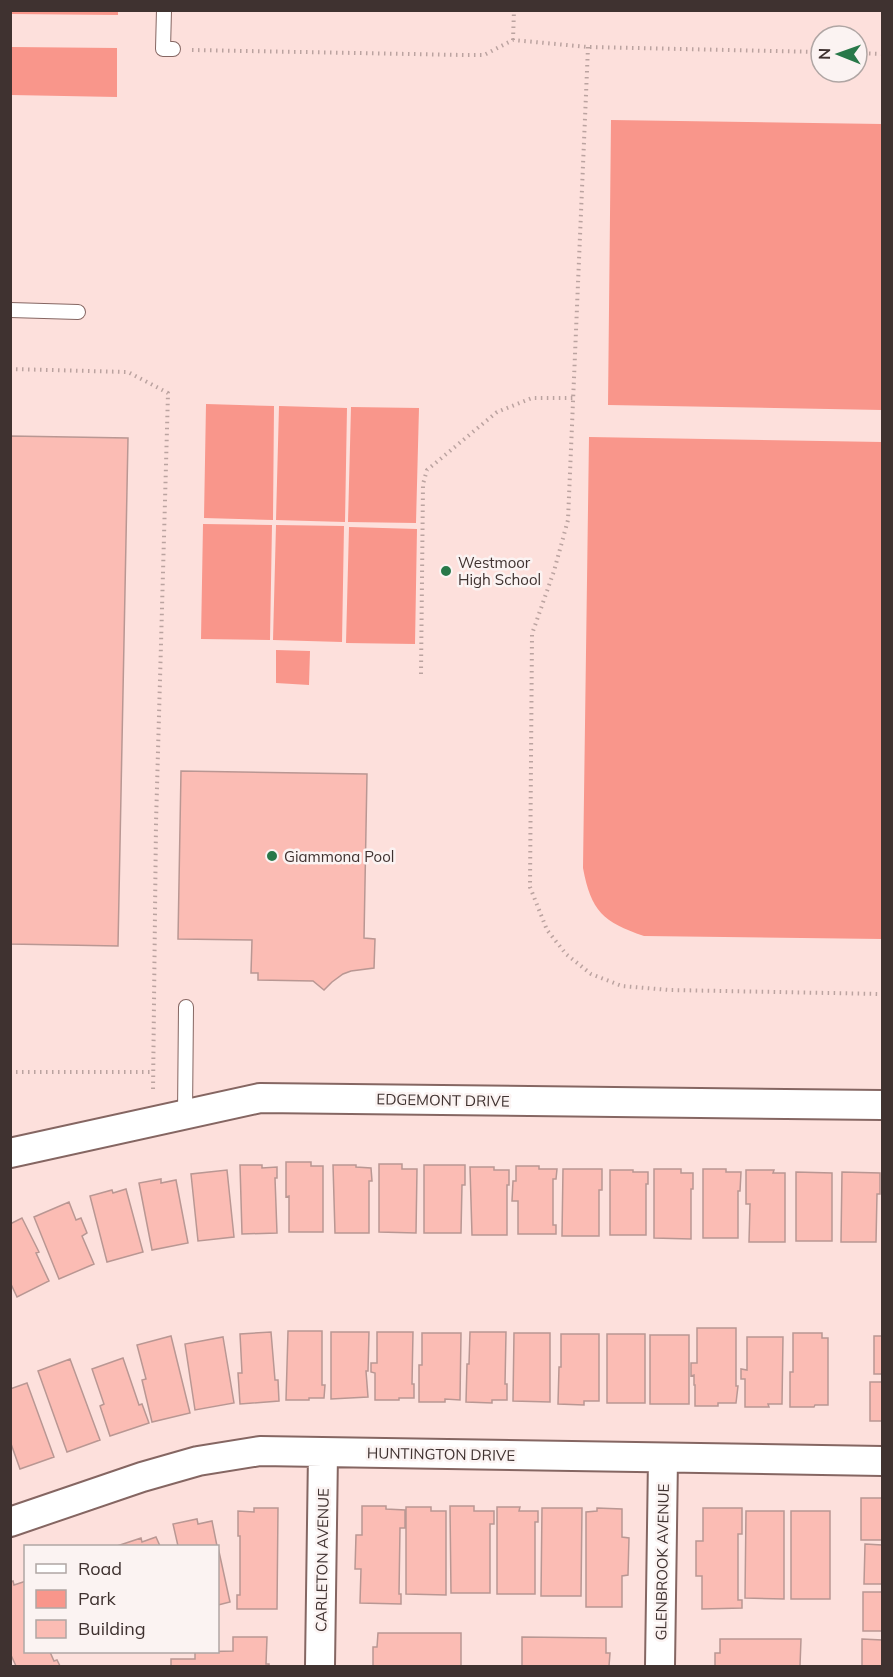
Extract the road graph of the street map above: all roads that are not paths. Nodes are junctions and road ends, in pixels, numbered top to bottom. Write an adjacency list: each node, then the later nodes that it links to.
1 (164, 10): 2 (lane)
2 (173, 49)
3 (10, 310): 4 (lane)
4 (78, 312)
5 (186, 1007): 7 (lane)
6 (882, 1105): 7 (street, EDGEMONT DRIVE)
7 (185, 1114): 8 (street, EDGEMONT DRIVE)
8 (10, 1153)
9 (323, 1453): 10 (street, HUNTINGTON DRIVE); 12 (street, HUNTINGTON DRIVE); 13 (street, CARLETON AVENUE)
10 (663, 1458): 11 (street, HUNTINGTON DRIVE); 14 (street, GLENBROOK AVENUE)
11 (882, 1461)
12 (10, 1522)
13 (320, 1666)
14 (660, 1666)

